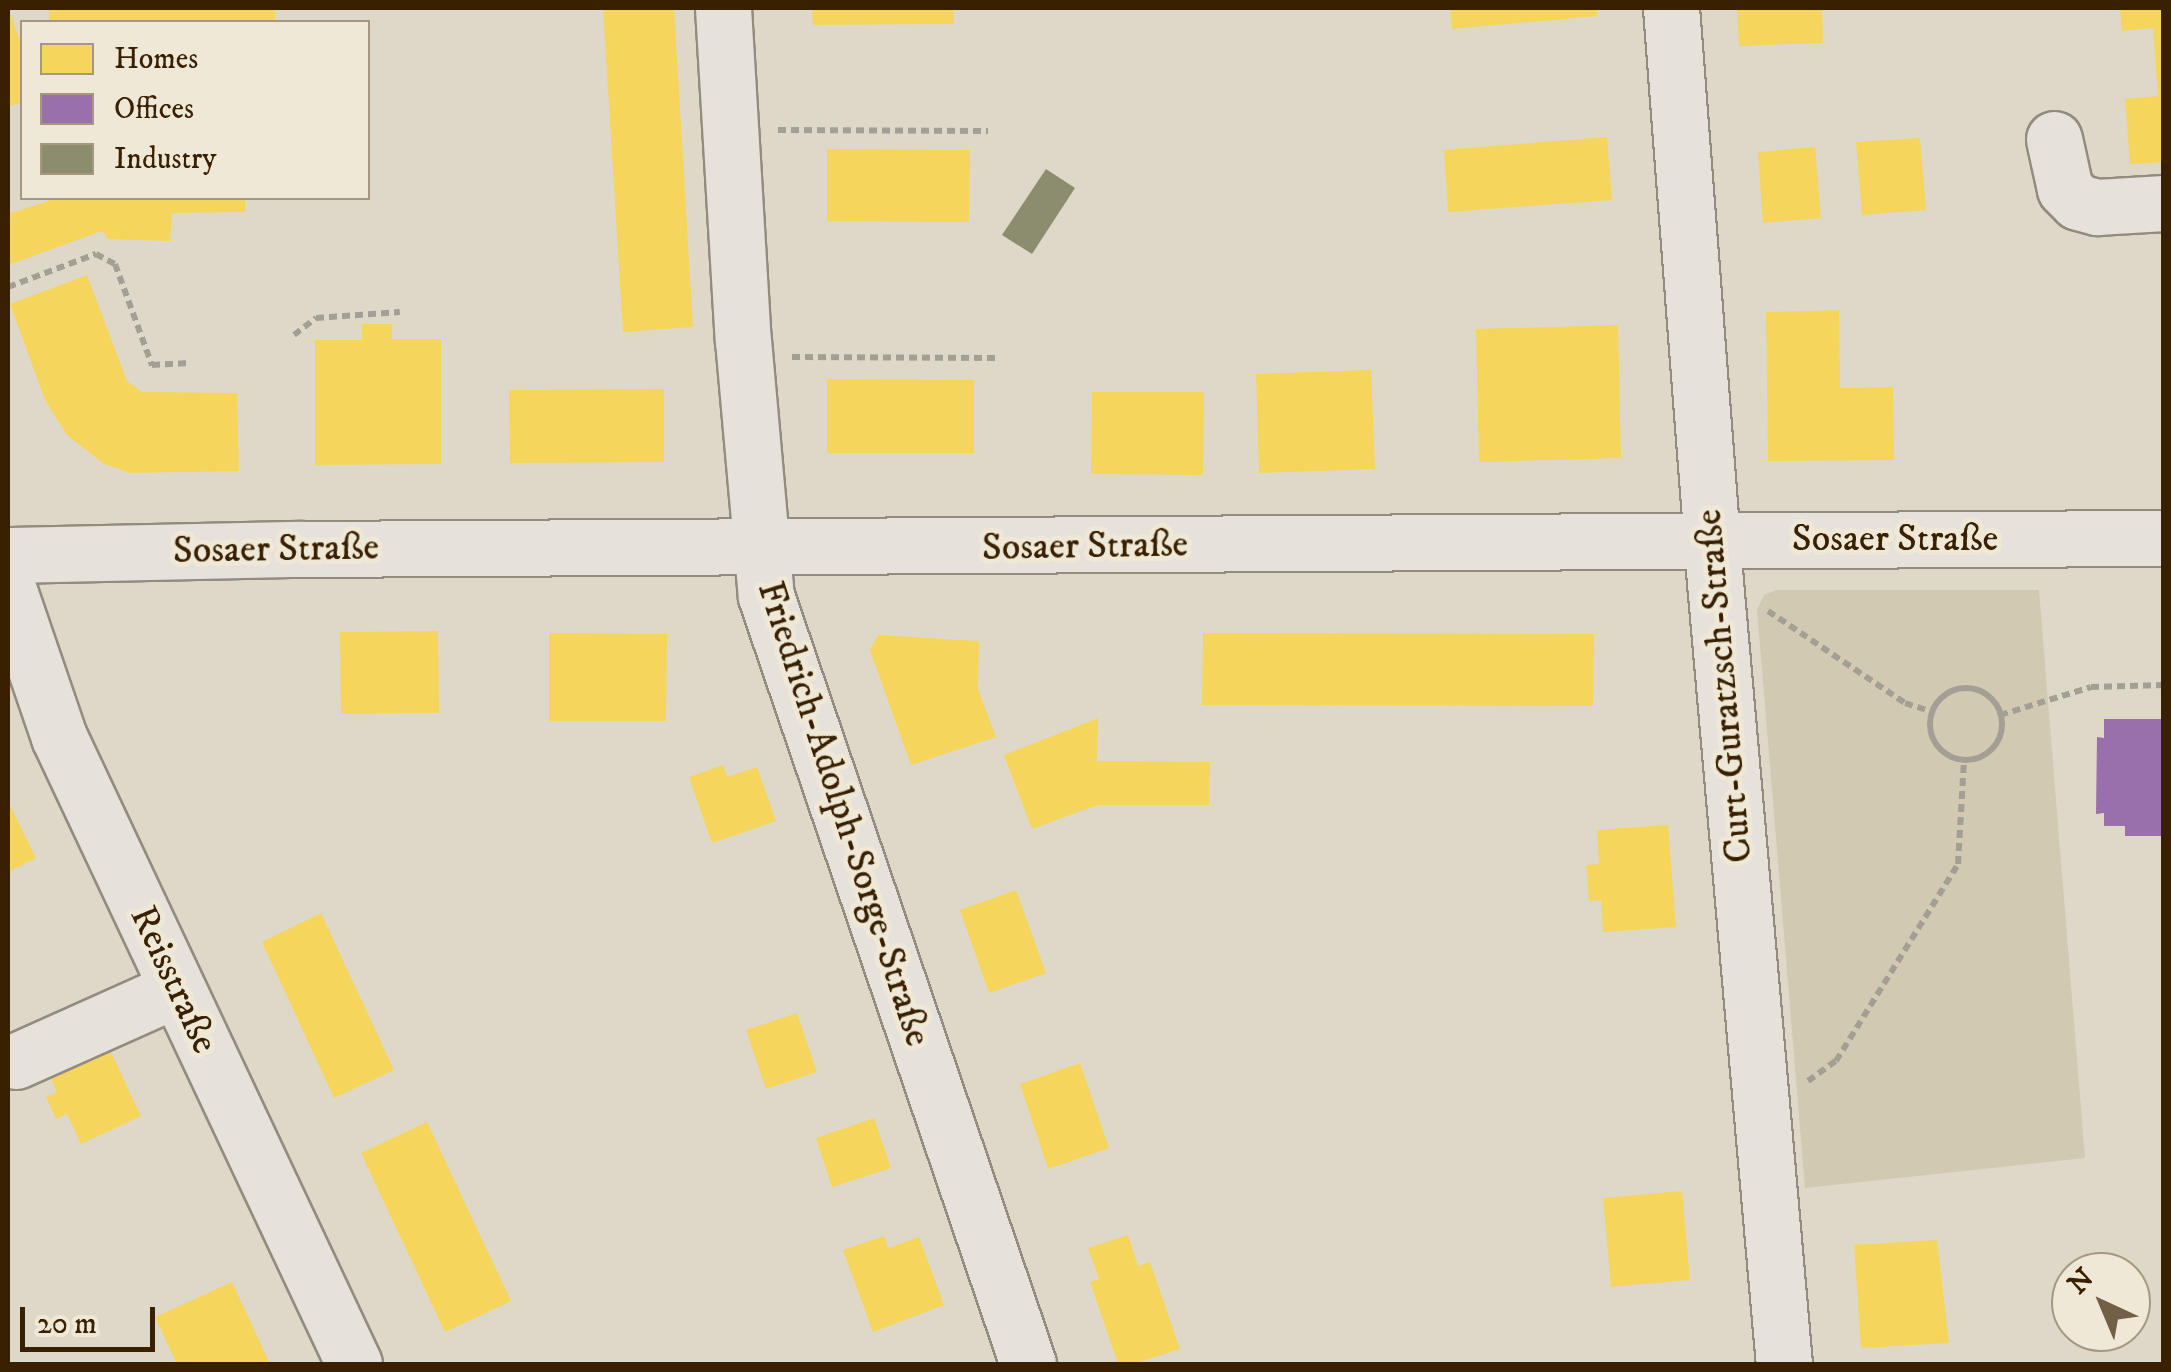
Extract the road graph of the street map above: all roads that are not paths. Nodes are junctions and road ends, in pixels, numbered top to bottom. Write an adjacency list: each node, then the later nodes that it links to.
1 (723, 8): 6 (street, Friedrich-Adolph-Sorge-Straße)
2 (1671, 8): 8 (street, Curt-Guratzsch-Straße)
3 (2054, 138): 4 (street)
4 (2164, 203)
5 (2164, 538): 8 (street, Sosaer Straße)
6 (759, 546): 7 (street, Sosaer Straße); 8 (street, Sosaer Straße); 13 (street, Friedrich-Adolph-Sorge-Straße)
7 (8, 555)
8 (1713, 561): 14 (street, Curt-Guratzsch-Straße)
9 (8, 588): 10 (street, Reisstraße)
10 (177, 989): 11 (street); 12 (street, Reisstraße)
11 (16, 1060)
12 (354, 1364)
13 (1028, 1364)
14 (1784, 1364)

